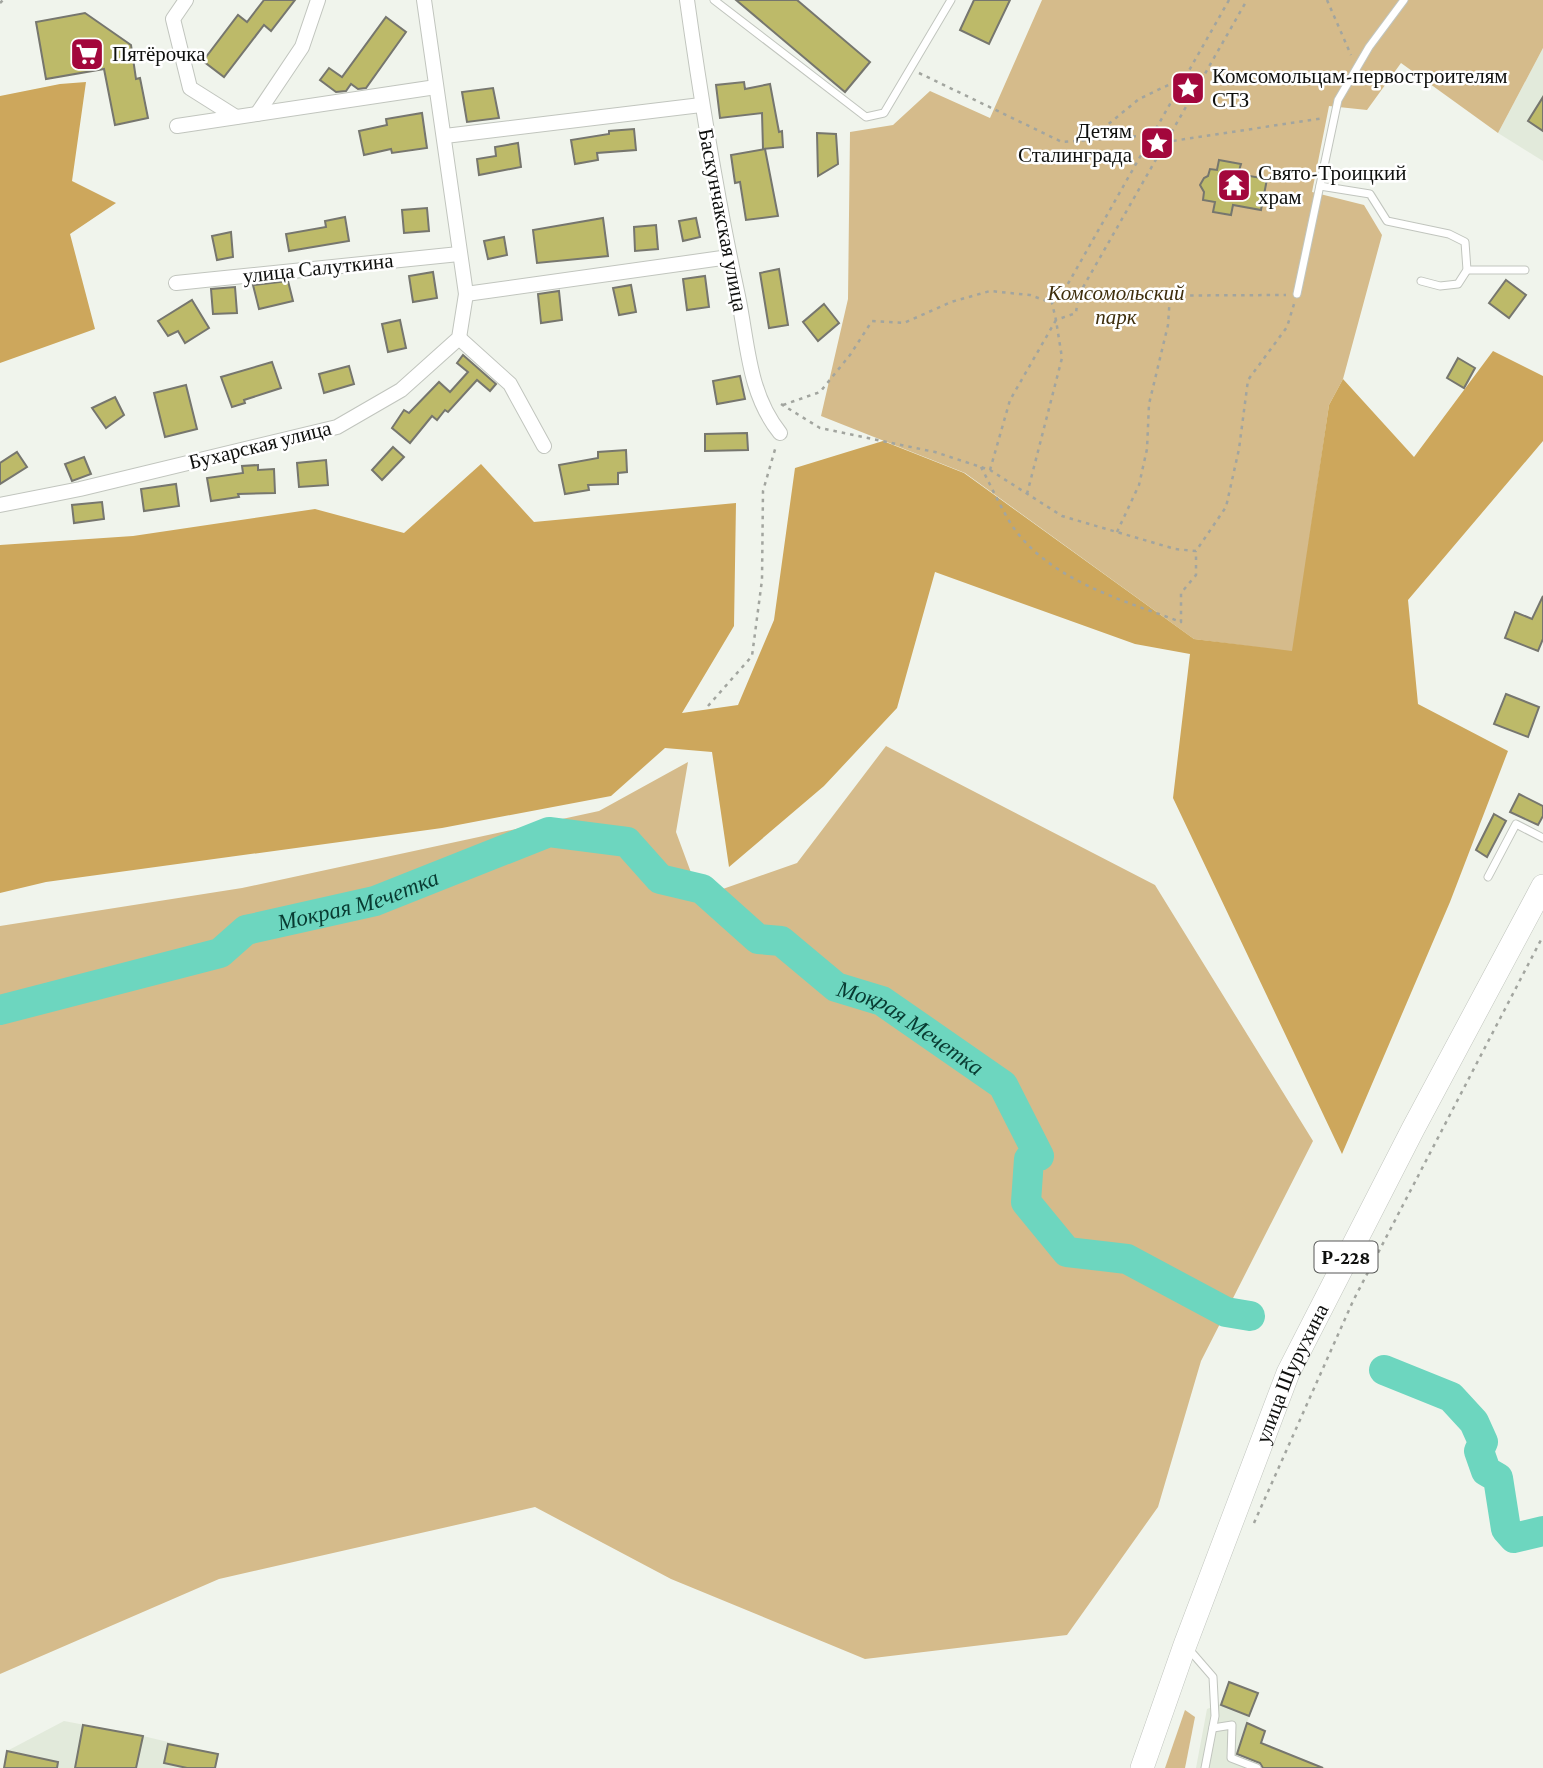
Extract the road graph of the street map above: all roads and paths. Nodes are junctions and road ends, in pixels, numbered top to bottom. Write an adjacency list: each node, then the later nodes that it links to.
1 (186, 0): 19 (street)
2 (318, 0): 17 (street)
3 (424, 0): 15 (street)
4 (687, 0): 16 (street, Баскунчакская улица)
5 (714, 0): 12 (lane)
6 (951, 0): 12 (lane)
7 (1229, 0): 13 (path)
8 (1247, 0): 14 (path)
9 (1328, 0): 11 (path)
10 (1404, 0): 11 (lane)
11 (1357, 68): 18 (lane)
12 (910, 69): 23 (path)
13 (1185, 77): 14 (path); 21 (path); 23 (path)
14 (1199, 85): 24 (path)
15 (436, 87): 17 (street); 22 (street)
16 (701, 105): 22 (street); 27 (street, Баскунчакская улица)
17 (257, 114): 19 (street)
18 (1334, 116): 24 (path); 25 (lane)
19 (236, 117): 20 (street)
20 (177, 126)
21 (1152, 135): 23 (path); 24 (path); 32 (path)
22 (445, 136): 26 (street)
23 (1089, 140)
24 (1166, 142): 36 (path)
25 (1320, 186): 28 (lane); 35 (lane)
26 (459, 254): 31 (street, улица Салуткина); 33 (street)
27 (729, 257): 33 (street); 40 (street, Баскунчакская улица)
28 (1467, 270): 29 (lane); 30 (lane)
29 (1525, 270)
30 (1421, 281)
31 (176, 283)
32 (1065, 289): 36 (path); 37 (path)
33 (466, 294): 39 (street)
34 (1170, 295): 35 (path); 36 (path); 48 (path)
35 (1297, 295): 49 (path)
36 (1078, 296): 38 (path)
37 (1052, 303): 38 (path); 41 (path)
38 (1056, 320): 45 (path); 46 (path)
39 (459, 338): 43 (street); 47 (street, Бухарская улица)
40 (758, 393): 41 (path); 42 (street, Баскунчакская улица)
41 (783, 405): 44 (path)
42 (780, 433): 50 (path)
43 (544, 446)
44 (981, 467): 45 (path); 49 (path)
45 (990, 470): 46 (path)
46 (1027, 494): 48 (path)
47 (0, 505)
48 (1116, 532): 49 (path)
49 (1196, 551)
50 (708, 706)
51 (1543, 838): 52 (lane)
52 (1488, 877)
53 (1543, 886): 56 (highway, улица Шурухина / Р-228)
54 (1543, 936): 55 (path)
55 (1253, 1524)
56 (1185, 1645): 57 (lane); 58 (highway, улица Шурухина / Р-228)
57 (1213, 1728): 59 (lane); 60 (lane)
58 (1142, 1768)
59 (1205, 1768)
60 (1257, 1768)

